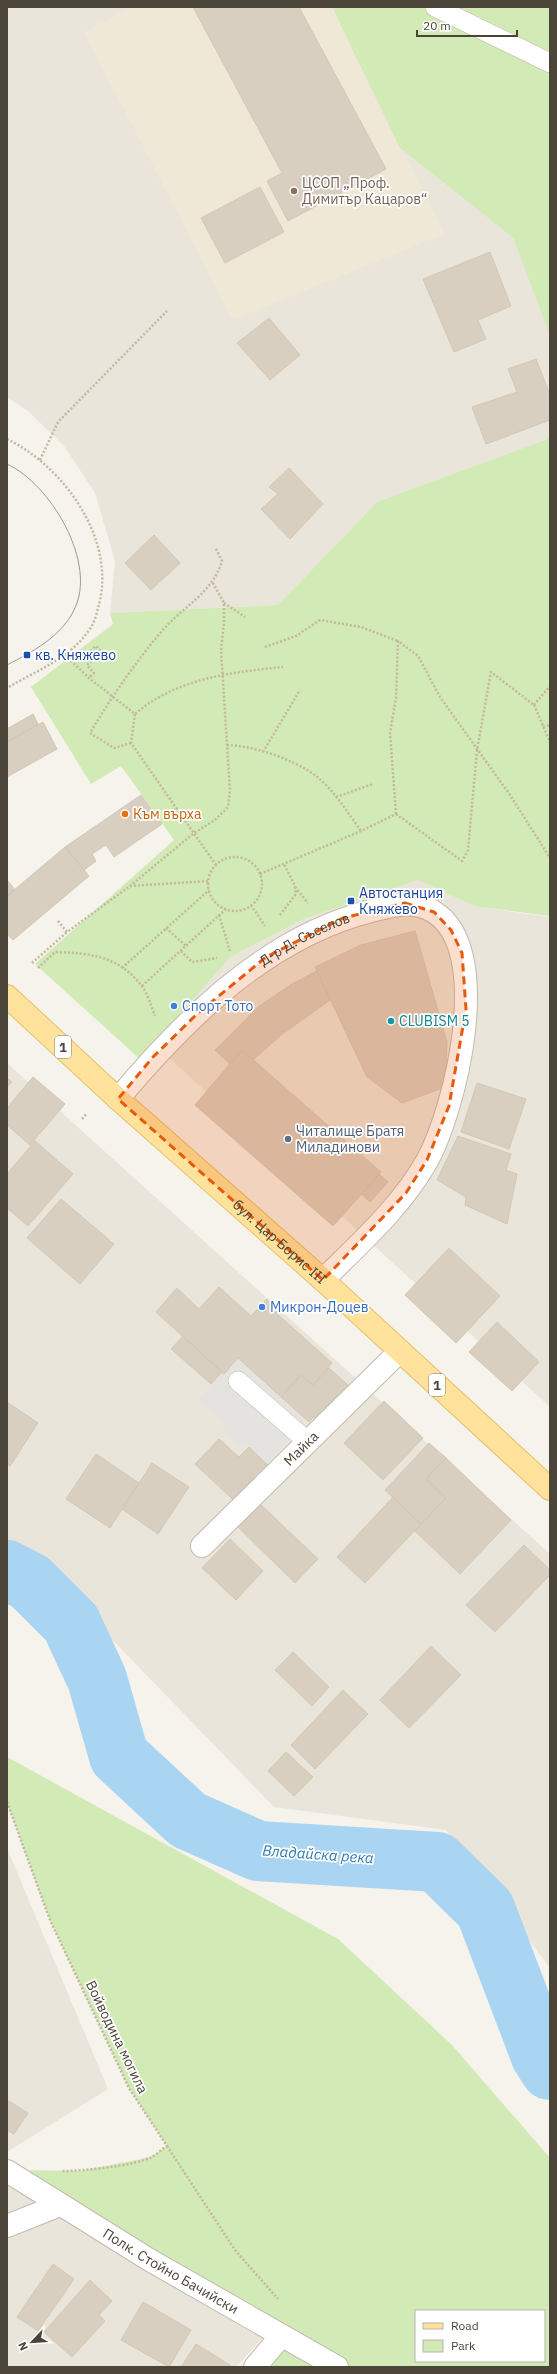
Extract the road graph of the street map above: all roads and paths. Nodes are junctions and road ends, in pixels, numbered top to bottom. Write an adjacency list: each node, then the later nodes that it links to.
1 (435, 7): 2 (lane)
2 (550, 64)
3 (167, 311): 5 (path)
4 (7, 439): 5 (path)
5 (40, 460): 12 (path)
6 (215, 547): 7 (path)
7 (212, 583): 8 (path); 20 (path)
8 (224, 603): 9 (path); 15 (path)
9 (245, 617)
10 (398, 641): 11 (path); 28 (path); 32 (path)
11 (265, 647)
12 (71, 649): 13 (path); 16 (path)
13 (65, 655): 16 (path); 18 (path)
14 (283, 667): 15 (path)
15 (223, 674): 22 (path); 27 (path)
16 (89, 678): 20 (path)
17 (550, 686): 21 (path)
18 (7, 688)
19 (300, 690): 29 (path)
20 (112, 695): 22 (path); 26 (path)
21 (534, 705): 24 (path); 28 (path)
22 (135, 714): 26 (path)
23 (550, 725): 24 (path)
24 (544, 727): 25 (path)
25 (550, 742)
26 (131, 743): 34 (path)
27 (227, 745): 29 (path); 34 (path)
28 (477, 750): 32 (path); 35 (path)
29 (263, 752): 31 (path)
30 (372, 784): 31 (path)
31 (336, 797): 33 (path)
32 (396, 814): 33 (path)
33 (361, 831): 36 (path)
34 (194, 833): 37 (path); 40 (path)
35 (550, 858)
36 (284, 864): 38 (path); 44 (path)
37 (216, 865): 38 (path); 39 (path)
38 (260, 874): 42 (path)
39 (209, 881): 40 (path); 41 (path)
40 (130, 886): 49 (path)
41 (209, 890): 42 (path); 47 (path)
42 (226, 909): 43 (path)
43 (219, 916): 50 (path); 53 (path)
44 (275, 920)
45 (58, 922): 49 (path)
46 (270, 924): 48 (path)
47 (166, 928): 50 (path); 56 (path)
48 (266, 928)
49 (67, 932): 54 (path)
50 (186, 946): 51 (path)
51 (181, 951): 52 (path); 56 (path)
52 (222, 958)
53 (232, 958)
54 (32, 963)
55 (38, 968): 56 (path)
56 (122, 968)
57 (7, 996): 58 (main road, бул. Цар Борис III / 1)
58 (118, 1099): 61 (main road, бул. Цар Борис III / 1); 61 (street, Д-р Д. Съселов)
59 (87, 1113): 60 (path)
60 (82, 1119)
61 (323, 1280): 62 (main road, бул. Цар Борис III / 1)
62 (400, 1351): 64 (street, Майка); 65 (main road, бул. Цар Борис III / 1)
63 (238, 1381): 64 (lane)
64 (308, 1442): 66 (street, Майка)
65 (550, 1489)
66 (202, 1546)
67 (7, 1802): 68 (path, Войводина могила)
68 (167, 2146): 70 (path); 73 (path, Войводина могила)
69 (7, 2171): 71 (street, Полк. Стойно Бачийски)
70 (58, 2171)
71 (60, 2205): 72 (street); 74 (street, Полк. Стойно Бачийски)
72 (7, 2226)
73 (280, 2300)
74 (280, 2336): 75 (street); 76 (street, Полк. Стойно Бачийски)
75 (255, 2367)
76 (337, 2367)

